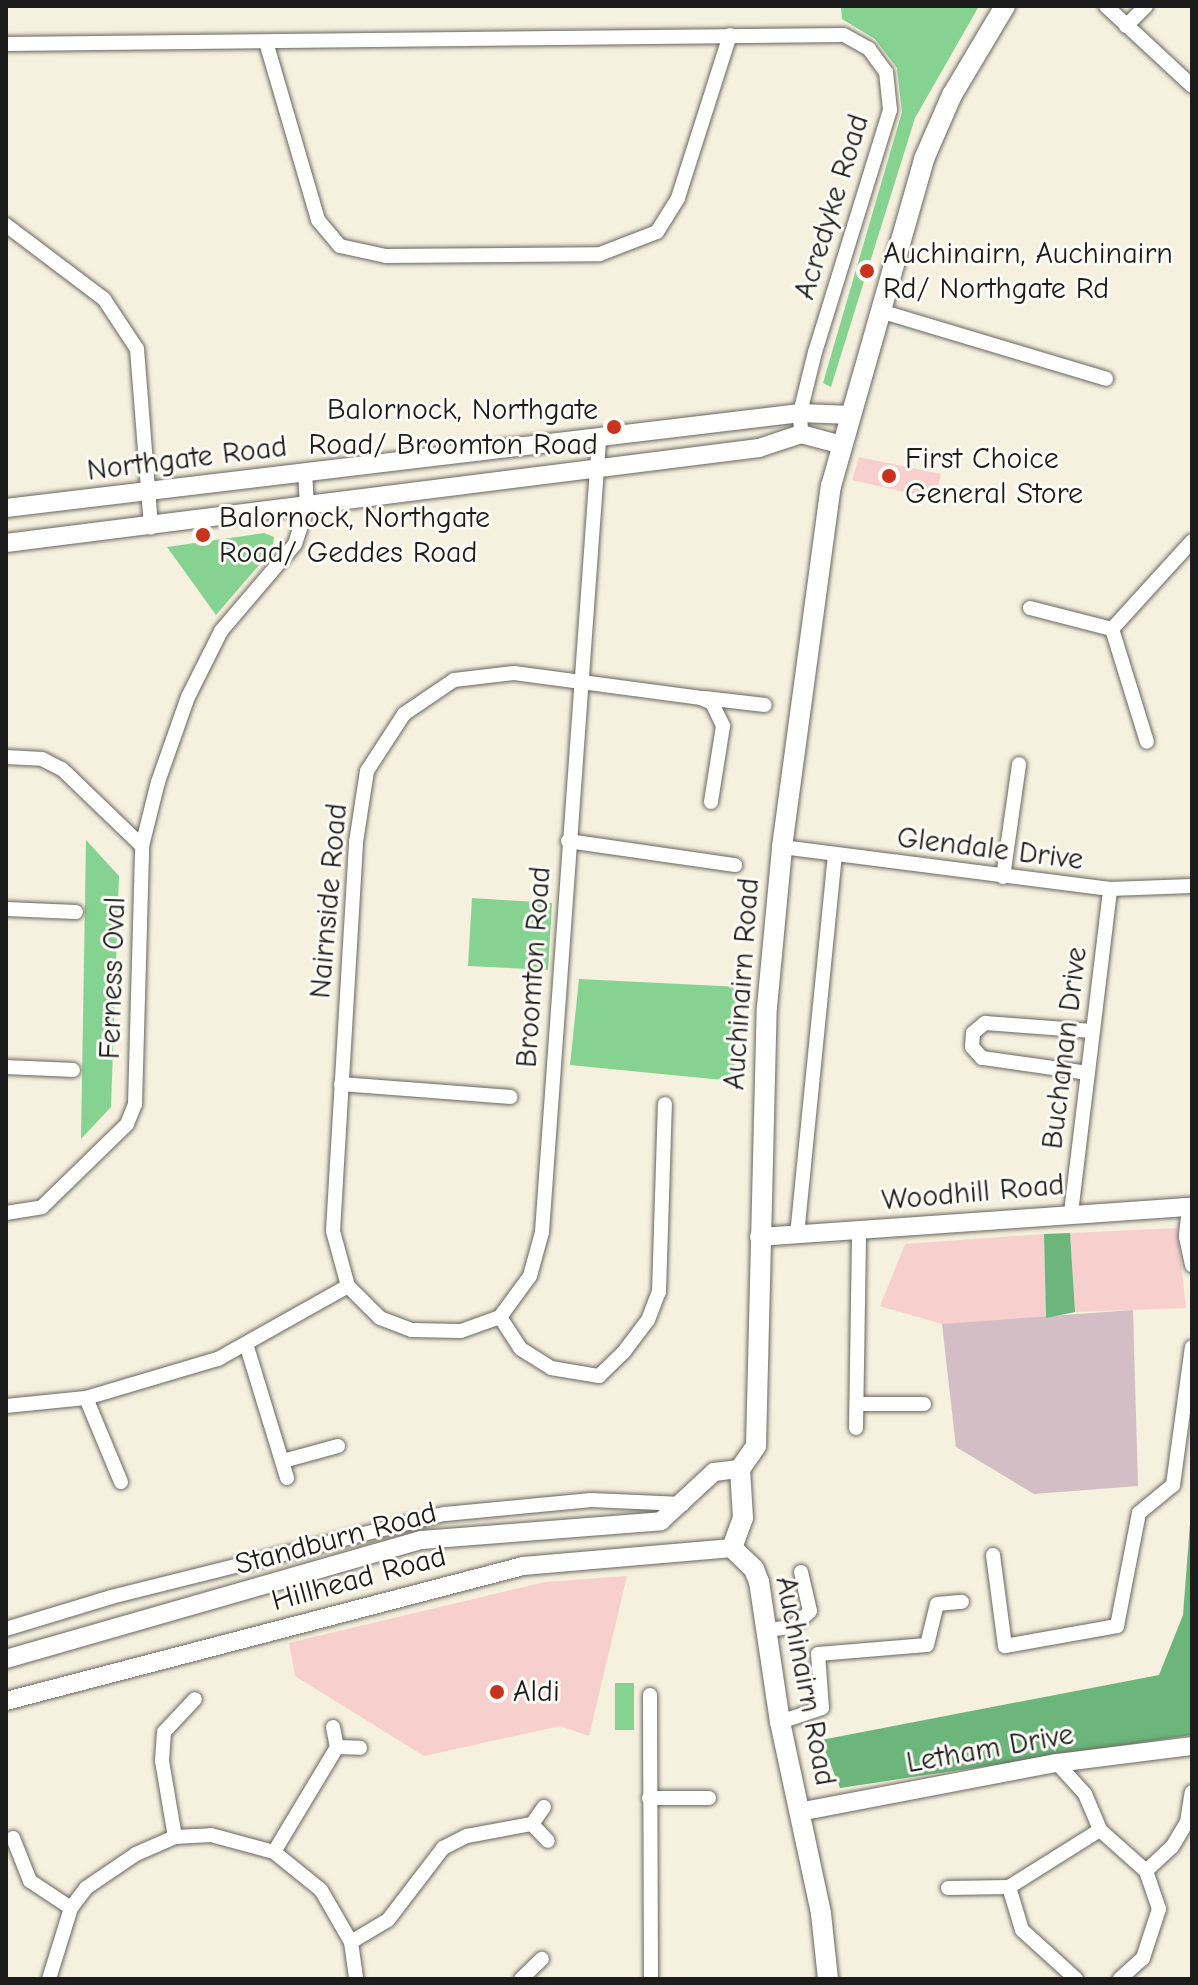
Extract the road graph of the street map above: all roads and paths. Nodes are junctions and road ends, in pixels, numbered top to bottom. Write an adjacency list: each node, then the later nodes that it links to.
1 (1005, 6): 10 (main road, Auchinairn Road)
2 (1106, 6): 4 (street)
3 (1146, 6): 4 (street)
4 (1126, 26): 8 (street)
5 (730, 35): 6 (street, Acredyke Road); 6 (street); 12 (street, Acredyke Road)
6 (266, 42): 7 (street, Acredyke Road)
7 (6, 44)
8 (1192, 86)
9 (6, 225): 19 (street)
10 (880, 311): 11 (street); 13 (main road, Auchinairn Road)
11 (1106, 379)
12 (800, 413): 13 (street, Northgate Road); 14 (street, Acredyke Road); 15 (street, Northgate Road)
13 (851, 415): 16 (main road, Auchinairn Road)
14 (801, 434): 16 (street); 17 (street, Northgate Road)
15 (599, 440): 17 (street, Broomton Road); 18 (street, Northgate Road)
16 (842, 445): 36 (main road, Auchinairn Road)
17 (596, 469): 21 (street, Northgate Road); 27 (street, Broomton Road)
18 (305, 473): 19 (street, Northgate Road); 21 (street)
19 (151, 492): 20 (street, Northgate Road); 22 (street)
20 (6, 508)
21 (307, 508): 22 (street, Northgate Road); 35 (street, Ferness Oval)
22 (151, 527): 24 (street, Northgate Road)
23 (1192, 541): 26 (street)
24 (6, 543)
25 (1030, 608): 26 (street)
26 (1112, 629): 30 (street)
27 (579, 678): 28 (street, Nairnside Road); 34 (street, Broomton Road); 48 (street, Nairnside Road)
28 (701, 698): 29 (street, Nairnside Road); 33 (street)
29 (765, 705)
30 (1147, 742)
31 (6, 757): 35 (street)
32 (1019, 764): 39 (street)
33 (711, 802)
34 (568, 841): 38 (street); 59 (street, Broomton Road)
35 (142, 846): 52 (street, Ferness Oval)
36 (782, 847): 37 (street, Glendale Drive); 56 (main road, Auchinairn Road)
37 (835, 856): 39 (street, Glendale Drive); 55 (street)
38 (735, 865)
39 (1003, 877): 41 (street, Glendale Drive)
40 (1192, 886): 41 (street, Glendale Drive)
41 (1110, 889): 44 (street, Buchanan Drive)
42 (6, 909): 43 (street)
43 (76, 912)
44 (1092, 1031): 47 (street, Buchanan Drive); 47 (street)
45 (6, 1067): 46 (street)
46 (73, 1070)
47 (1088, 1073): 53 (street, Buchanan Drive)
48 (341, 1084): 49 (street); 58 (street, Nairnside Road)
49 (511, 1097)
50 (665, 1104): 59 (street)
51 (1190, 1207): 53 (street, Woodhill Road); 57 (street)
52 (6, 1213)
53 (1071, 1213): 54 (street, Woodhill Road)
54 (859, 1230): 55 (street, Woodhill Road); 63 (street)
55 (797, 1235): 56 (street, Woodhill Road)
56 (759, 1237): 69 (main road, Auchinairn Road)
57 (1192, 1265)
58 (348, 1286): 59 (street); 60 (street)
59 (500, 1317)
60 (247, 1347): 62 (street); 68 (street)
61 (1192, 1347): 74 (street)
62 (86, 1398): 65 (street); 71 (street)
63 (857, 1404): 64 (street); 66 (street)
64 (924, 1404)
65 (6, 1406)
66 (856, 1428)
67 (338, 1446): 68 (street)
68 (283, 1461): 70 (street)
69 (740, 1469): 72 (street, Standburn Road); 73 (main road, Auchinairn Road)
70 (287, 1478)
71 (121, 1482)
72 (683, 1504): 77 (street, Standburn Road); 79 (street, Standburn Road)
73 (732, 1548): 78 (main road, Auchinairn Road); 82 (street, Hillhead Road)
74 (993, 1555)
75 (801, 1572): 78 (street)
76 (962, 1602): 83 (street)
77 (6, 1629)
78 (767, 1630): 83 (main road, Auchinairn Road)
79 (6, 1659)
80 (650, 1695): 90 (street)
81 (195, 1699): 96 (street)
82 (6, 1701)
83 (780, 1722): 93 (main road, Auchinairn Road)
84 (333, 1727): 86 (street)
85 (1192, 1746): 88 (street, Letham Drive)
86 (337, 1747): 87 (street); 99 (street)
87 (360, 1748)
88 (1057, 1763): 93 (street, Letham Drive); 95 (street)
89 (1192, 1792): 100 (street)
90 (649, 1798): 91 (street); 109 (street)
91 (709, 1798)
92 (544, 1807): 94 (street)
93 (799, 1812): 110 (main road, Auchinairn Road)
94 (532, 1824): 98 (street); 104 (street)
95 (1100, 1830): 100 (street); 101 (street)
96 (175, 1837): 99 (street); 103 (street)
97 (13, 1838): 103 (street)
98 (548, 1841)
99 (274, 1852): 104 (street)
100 (1146, 1871): 112 (street)
101 (1009, 1887): 102 (street); 111 (street)
102 (948, 1888)
103 (71, 1908): 107 (street)
104 (351, 1942): 108 (street)
105 (542, 1959): 106 (street)
106 (526, 1977)
107 (49, 1979)
108 (356, 1979)
109 (651, 1979)
110 (828, 1979)
111 (1076, 1979)
112 (1120, 1979)

